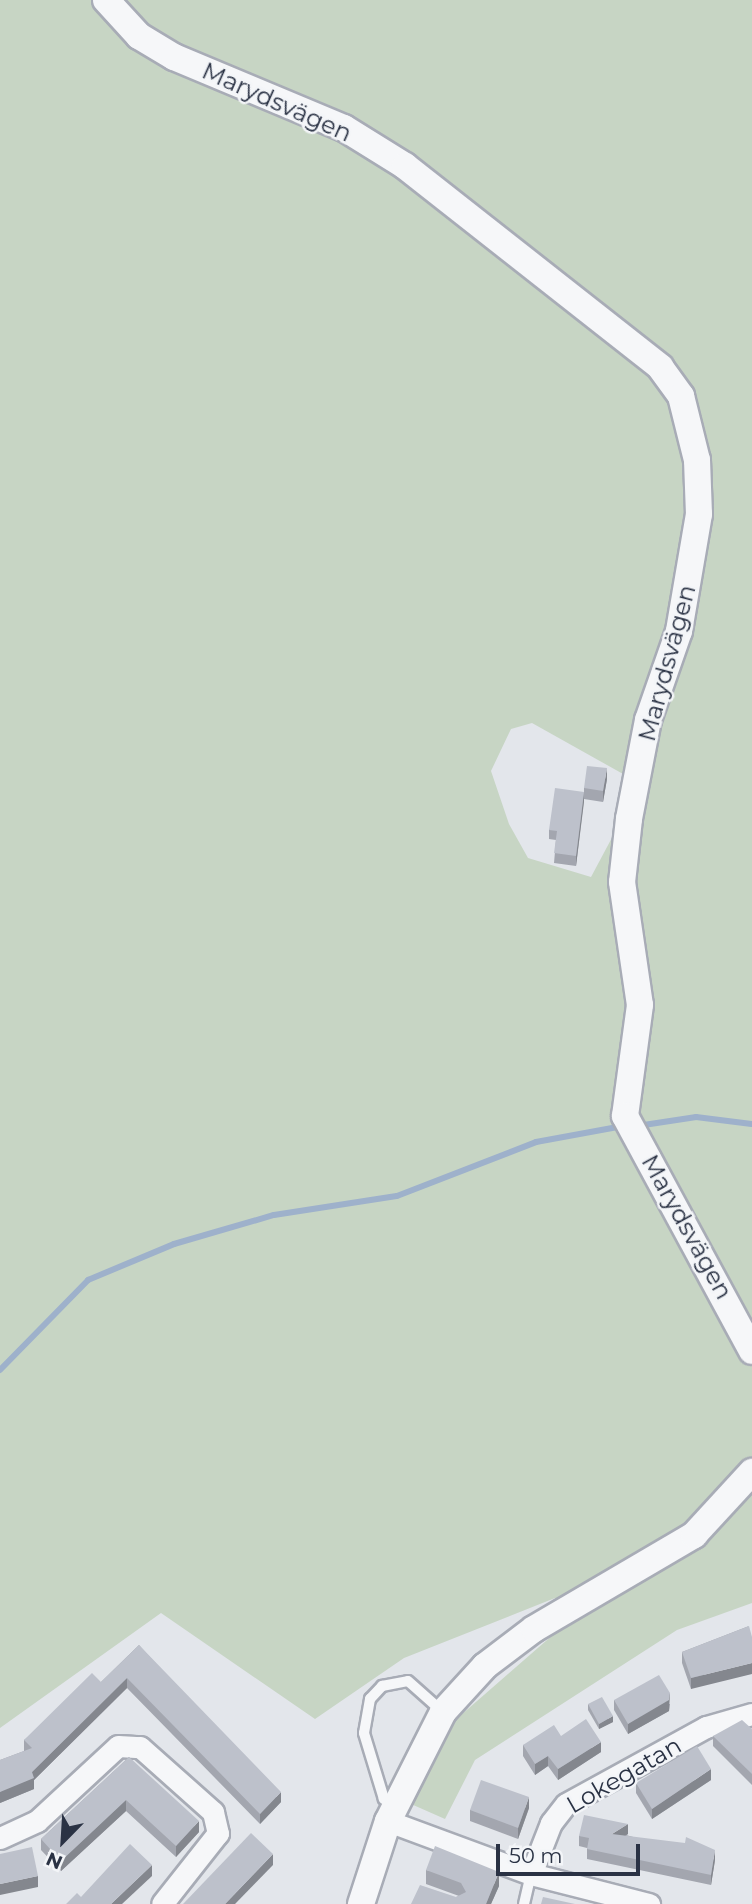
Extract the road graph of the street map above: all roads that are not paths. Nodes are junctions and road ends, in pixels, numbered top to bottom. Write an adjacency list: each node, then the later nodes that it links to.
1 (106, 0): 2 (street, Marydsvägen)
2 (752, 1351)
3 (752, 1472): 4 (street)
4 (443, 1712): 6 (street); 6 (lane)
5 (752, 1714): 8 (street, Lokegatan)
6 (392, 1813): 8 (street); 10 (street)
7 (0, 1838): 9 (street)
8 (531, 1874): 11 (lane); 12 (street)
9 (162, 1904)
10 (361, 1904)
11 (524, 1904)
12 (649, 1904)

